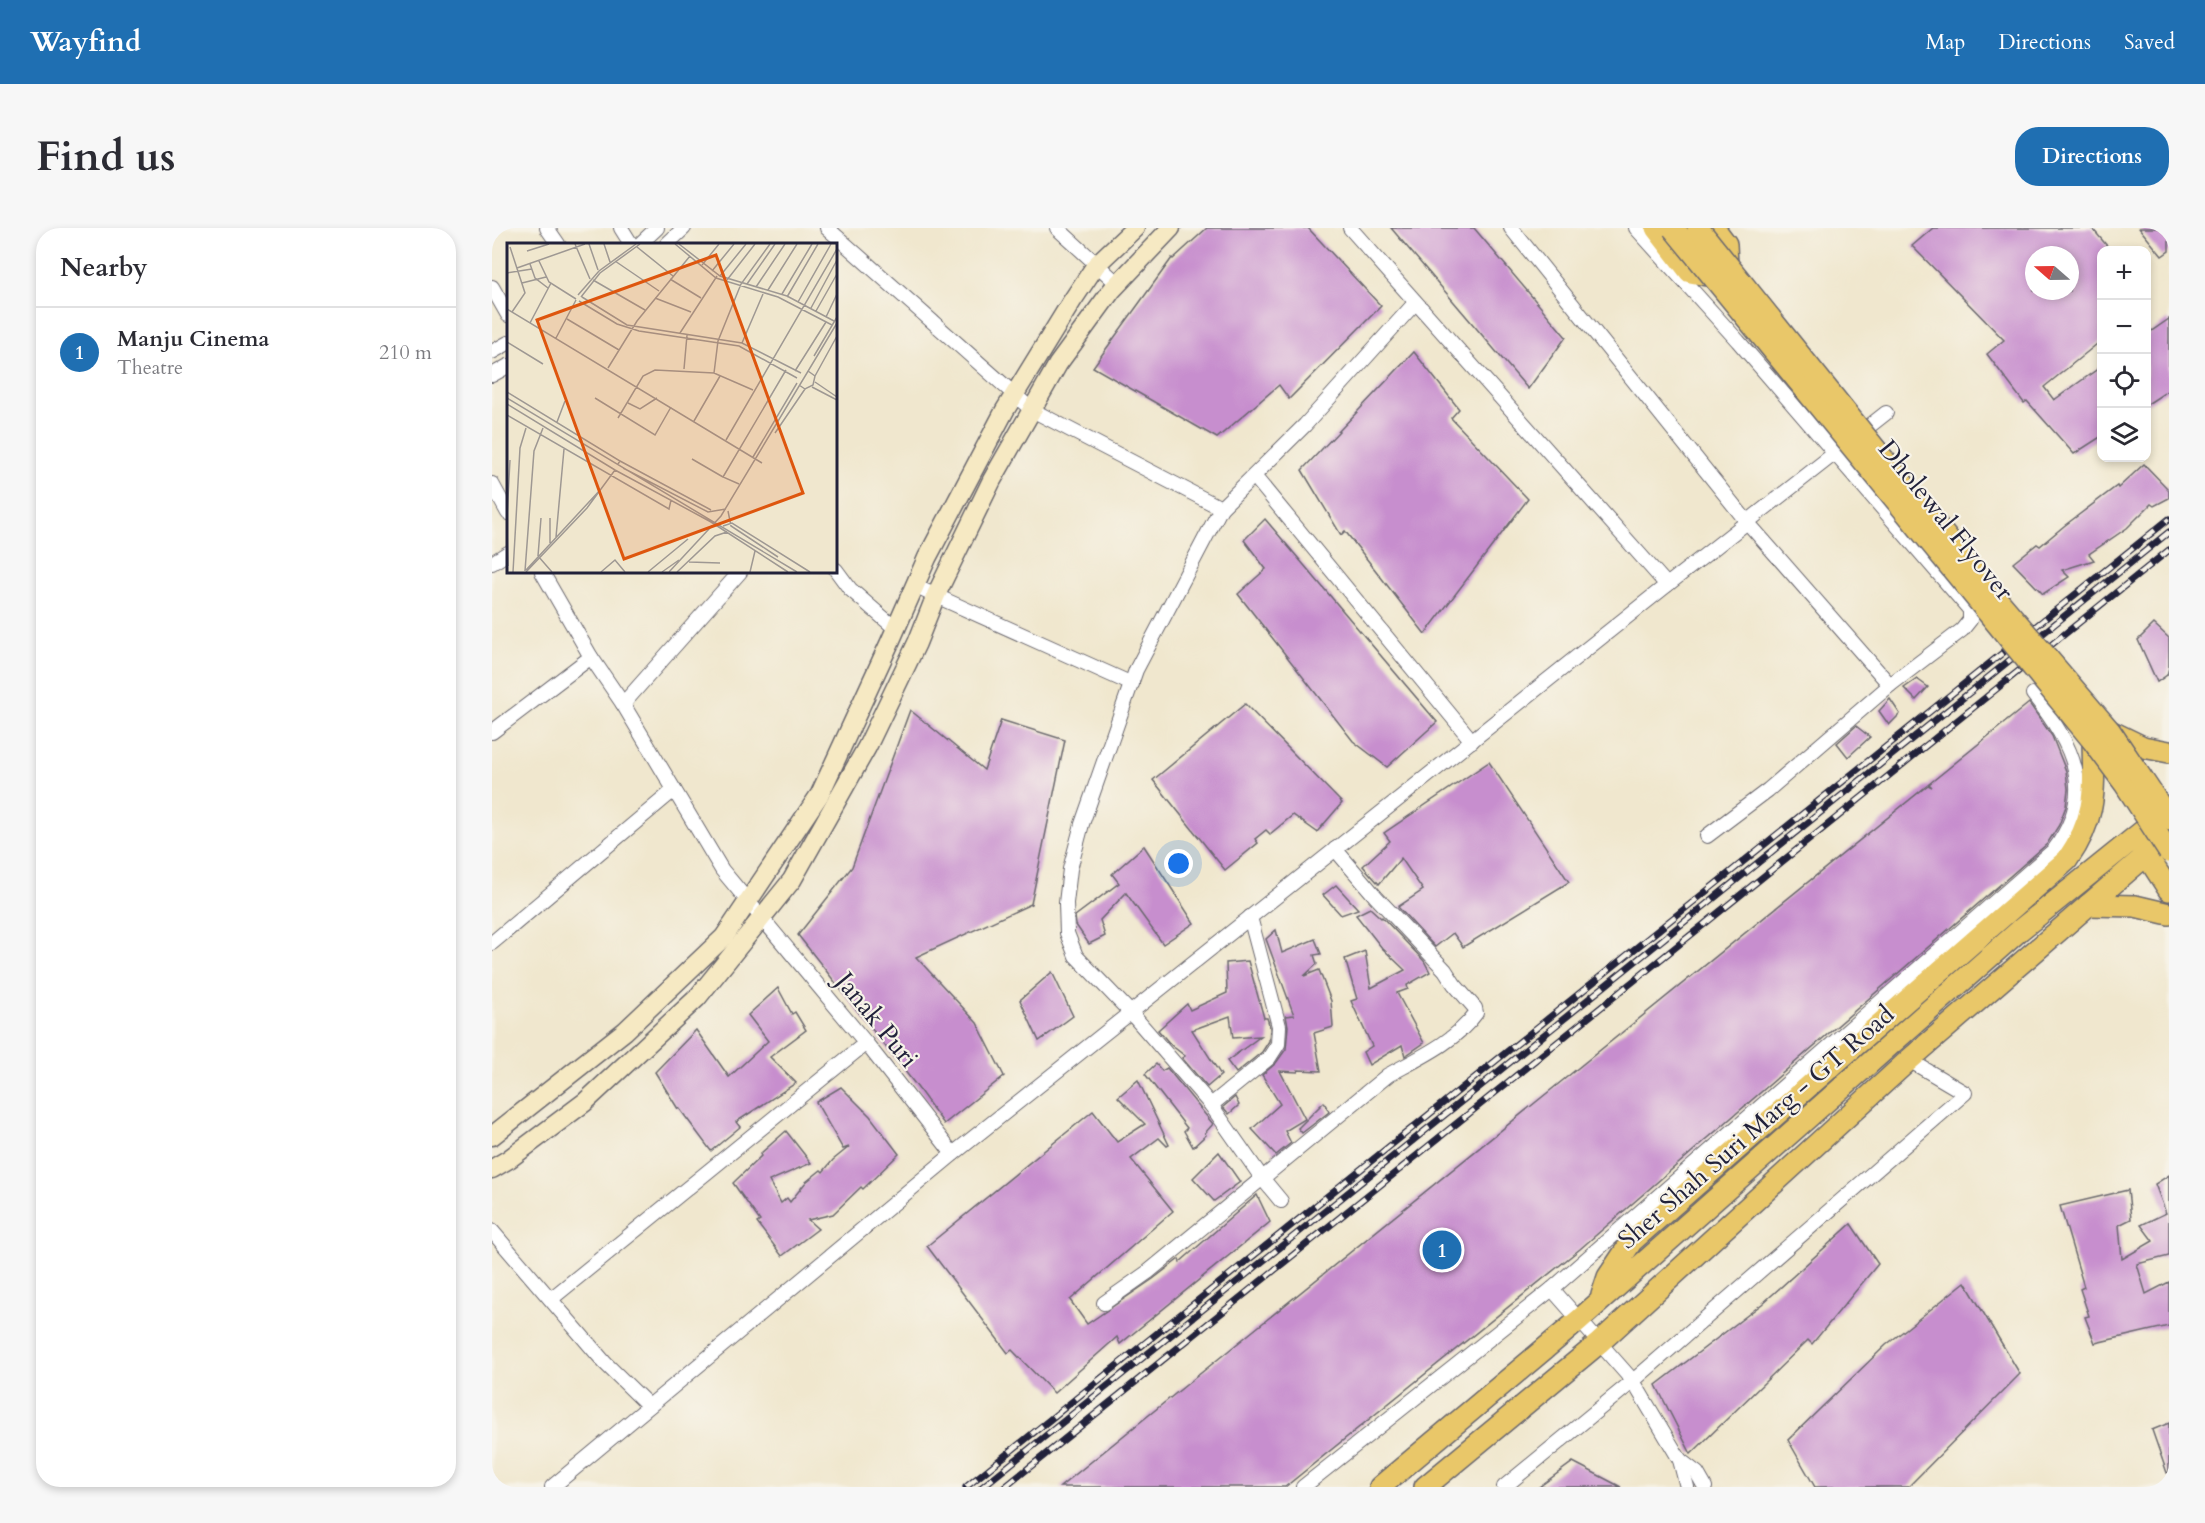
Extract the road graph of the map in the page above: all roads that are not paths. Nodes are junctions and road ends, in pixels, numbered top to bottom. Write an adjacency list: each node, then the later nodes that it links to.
1 (548, 228): 16 (street)
2 (621, 228): 17 (street)
3 (657, 228): 18 (street)
4 (684, 228): 19 (street)
5 (827, 228): 30 (street)
6 (1057, 228): 20 (street)
7 (1135, 228): 20 (street)
8 (1171, 228): 22 (street)
9 (1350, 228): 24 (street)
10 (1511, 228): 38 (street)
11 (1636, 228): 33 (street)
12 (1656, 228): 21 (main road)
13 (1673, 228): 21 (main road, Dholewal Flyover, bridge)
14 (1698, 228): 21 (main road, Dholewal Flyover, bridge)
15 (1714, 228): 21 (main road)
16 (557, 243)
17 (630, 243)
18 (641, 243)
19 (669, 243)
20 (1096, 265): 22 (street); 30 (street)
21 (1720, 271): 54 (main road, Dholewal Flyover, bridge)
22 (1118, 284): 31 (street)
23 (492, 287): 25 (street)
24 (1415, 303): 34 (street); 44 (street)
25 (507, 313)
26 (507, 344): 27 (street)
27 (492, 352)
28 (507, 367): 29 (street)
29 (492, 375)
30 (1016, 395): 31 (street); 45 (street)
31 (1032, 410): 36 (street); 46 (street)
32 (1887, 413): 33 (street)
33 (1835, 454): 38 (street); 50 (street)
34 (1254, 476): 36 (street); 55 (street)
35 (492, 484): 37 (street)
36 (1221, 508): 49 (street)
37 (507, 511)
38 (1748, 523): 44 (street); 50 (street)
39 (507, 554): 40 (street)
40 (492, 563)
41 (837, 571): 47 (street)
42 (543, 573): 48 (street, Janak Puri)
43 (739, 573): 52 (street)
44 (1667, 585): 55 (street)
45 (914, 586): 46 (street); 47 (street)
46 (936, 595): 49 (street); 70 (street)
47 (896, 628): 67 (street)
48 (591, 657): 52 (street, Janak Puri); 53 (street)
49 (1132, 684): 73 (street)
50 (1890, 685): 60 (street)
51 (2033, 694): 83 (street)
52 (623, 704): 57 (street, Janak Puri)
53 (492, 732)
54 (2101, 736): 56 (main road); 59 (main road, Dholewal Flyover, bridge); 64 (main road, Dholewal Flyover, bridge); 85 (main road)
55 (1472, 741): 63 (street)
56 (2169, 752)
57 (674, 790): 67 (street, Janak Puri); 72 (street)
58 (2169, 810): 61 (main road, Sher Shah Suri Marg - GT Road)
59 (2169, 819)
60 (1707, 836)
61 (2135, 837): 65 (main road); 85 (main road, Sher Shah Suri Marg - GT Road)
62 (2169, 839): 65 (main road, Sher Shah Suri Marg - GT Road)
63 (1335, 849): 71 (street); 80 (street)
64 (2169, 852)
65 (2147, 855): 66 (main road); 68 (main road, Sher Shah Suri Marg - GT Road)
66 (2169, 890)
67 (748, 900): 70 (street, Janak Puri); 77 (street)
68 (2088, 905): 69 (main road); 75 (main road, Sher Shah Suri Marg - GT Road)
69 (2169, 914)
70 (763, 917): 74 (street, Janak Puri); 79 (street)
71 (1250, 917): 73 (street); 76 (street)
72 (492, 943)
73 (1130, 1012): 76 (street); 78 (street)
74 (866, 1043): 78 (street, Janak Puri); 84 (street)
75 (1909, 1060): 88 (main road, Sher Shah Suri Marg - GT Road); 89 (street)
76 (1211, 1105): 80 (street)
77 (492, 1136)
78 (953, 1154): 90 (street)
79 (492, 1169)
80 (1262, 1178): 81 (street); 86 (street)
81 (1281, 1201)
82 (494, 1231): 84 (street)
83 (1552, 1289): 87 (street); 93 (street)
84 (550, 1299): 90 (street)
85 (1600, 1301): 87 (main road, Sher Shah Suri Marg - GT Road)
86 (1104, 1303)
87 (1580, 1320): 88 (street); 94 (main road, Sher Shah Suri Marg - GT Road)
88 (1599, 1342): 89 (street); 95 (main road, Sher Shah Suri Marg - GT Road)
89 (1633, 1381): 91 (street); 96 (street)
90 (649, 1406): 92 (street)
91 (1680, 1460): 97 (street); 98 (street)
92 (552, 1487)
93 (1303, 1487)
94 (1380, 1487)
95 (1425, 1487)
96 (1504, 1487)
97 (1687, 1487)
98 (1706, 1487)

